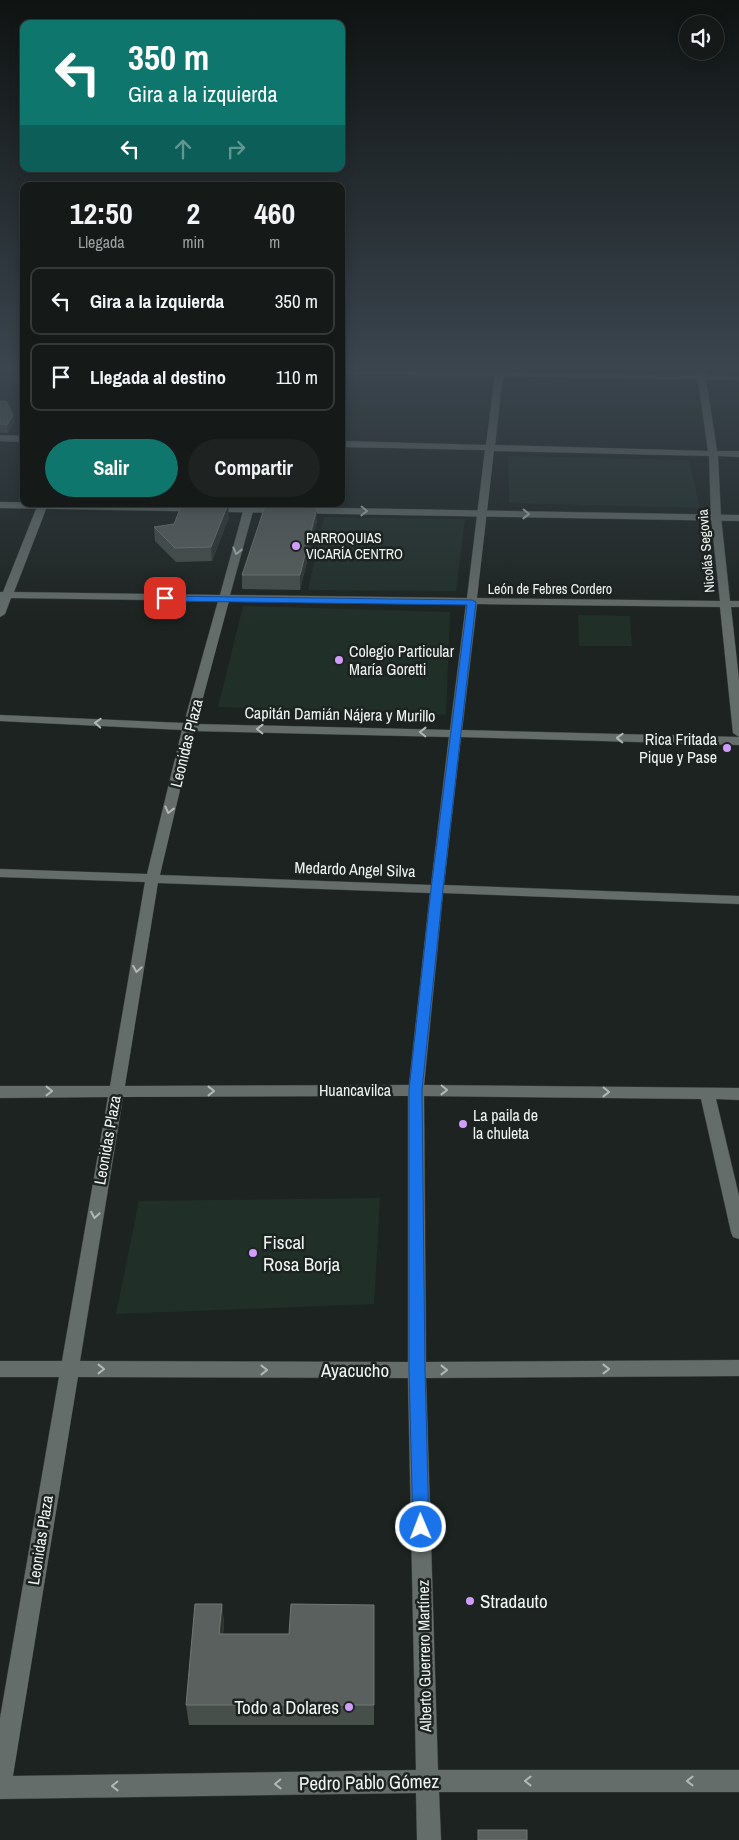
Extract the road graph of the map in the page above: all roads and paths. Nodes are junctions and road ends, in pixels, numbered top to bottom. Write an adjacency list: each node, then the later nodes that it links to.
1 (490, 452): 10 (street, Alberto Guerrero Martínez)
2 (671, 452): 3 (street)
3 (713, 453): 4 (street); 11 (street, Nicolás Segovia)
4 (739, 454)
5 (0, 505): 6 (street)
6 (20, 505)
7 (42, 507): 13 (street)
8 (249, 507): 14 (street, Leonidas Plaza, one-way to 14)
9 (282, 507): 10 (street, one-way to 10)
10 (483, 513): 11 (street, one-way to 11); 15 (street, Alberto Guerrero Martínez)
11 (716, 517): 12 (street); 16 (street, Nicolás Segovia)
12 (739, 518)
13 (3, 595): 14 (street, León de Febres Cordero); 18 (street)
14 (224, 599): 15 (street, León de Febres Cordero); 20 (street, Leonidas Plaza)
15 (472, 602): 16 (street, León de Febres Cordero); 21 (street, Alberto Guerrero Martínez)
16 (725, 604): 17 (street, León de Febres Cordero); 22 (street, Nicolás Segovia)
17 (739, 604)
18 (0, 614)
19 (0, 718): 20 (street, Capitán Damián Nájera y Murillo, one-way to 19)
20 (189, 727): 21 (street, Capitán Damián Nájera y Murillo, one-way to 20); 25 (street, Leonidas Plaza, one-way to 25)
21 (457, 733): 23 (street, Capitán Damián Nájera y Murillo, one-way to 21); 26 (street, Alberto Guerrero Martínez)
22 (739, 733)
23 (739, 741)
24 (0, 873): 25 (street, Medardo Angel Silva)
25 (152, 879): 26 (street, Medardo Angel Silva); 29 (street, Leonidas Plaza, one-way to 29)
26 (437, 889): 27 (street, Medardo Angel Silva); 28 (street, Alberto Guerrero Martínez)
27 (739, 900)
28 (416, 1090): 29 (street, Huancavilca, one-way to 28); 31 (street, Huancavilca, one-way to 31); 37 (street, Alberto Guerrero Martínez)
29 (116, 1091): 30 (street, Huancavilca, one-way to 29); 36 (street, Leonidas Plaza, one-way to 36)
30 (0, 1092)
31 (707, 1093): 32 (street, Huancavilca); 33 (street)
32 (739, 1094)
33 (739, 1232)
34 (739, 1368): 37 (street, Ayacucho, one-way to 34)
35 (0, 1369): 36 (street, Ayacucho)
36 (68, 1369): 37 (street, Ayacucho, one-way to 37); 40 (street, Leonidas Plaza)
37 (417, 1370): 38 (street, Alberto Guerrero Martínez)
38 (427, 1781): 39 (street, Pedro Pablo Gómez, one-way to 38); 40 (street, Pedro Pablo Gómez, one-way to 40); 41 (street, Alberto Guerrero Martínez)
39 (739, 1781)
40 (0, 1786)
41 (429, 1840)

